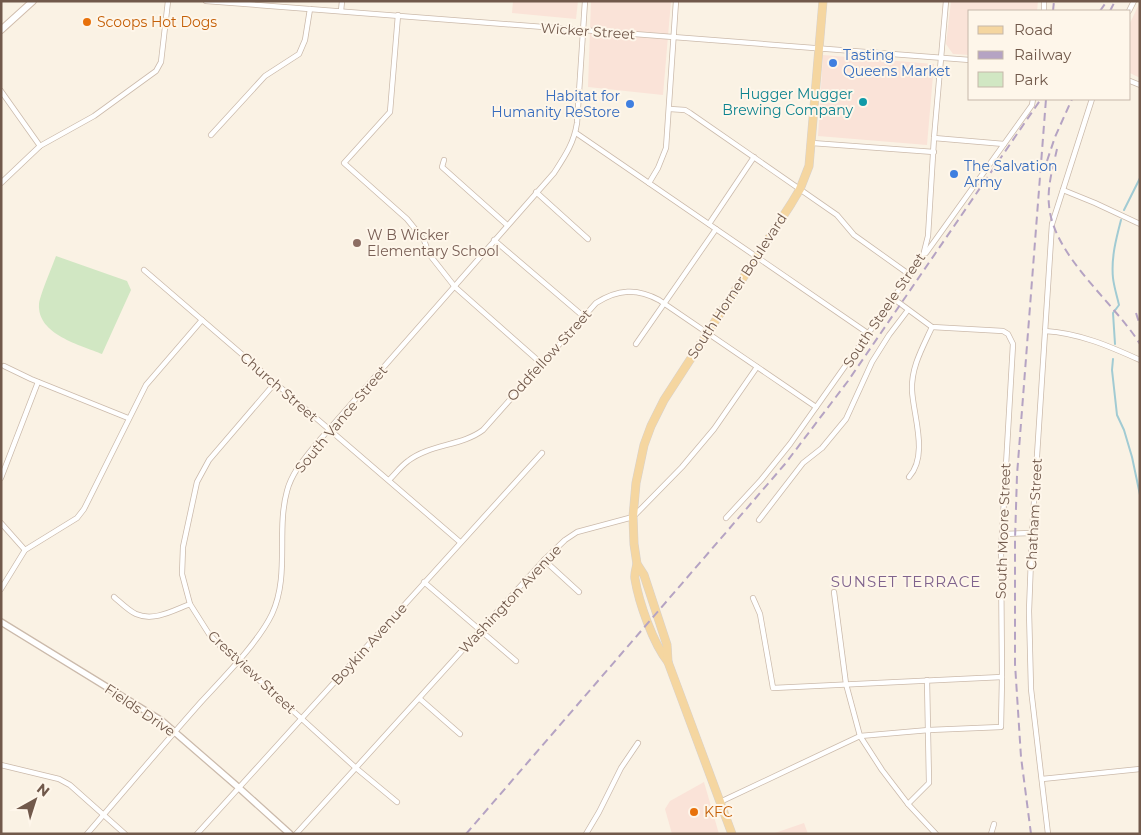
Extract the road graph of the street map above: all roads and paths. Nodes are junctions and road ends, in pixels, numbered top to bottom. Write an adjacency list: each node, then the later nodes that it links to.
1 (33, 1): 12 (main road)
2 (168, 1): 27 (street)
3 (206, 1): 9 (street, Wicker Street)
4 (342, 1): 10 (street)
5 (585, 1): 13 (street, South Vance Street)
6 (676, 1): 14 (street)
7 (823, 1): 15 (main road, South Horner Boulevard)
8 (946, 1): 16 (street, South Steele Street)
9 (310, 9): 10 (street, Wicker Street); 23 (street)
10 (341, 11): 11 (street, Wicker Street)
11 (398, 16): 13 (street, Wicker Street); 46 (street)
12 (1, 30)
13 (583, 30): 14 (street, Wicker Street); 22 (street, South Vance Street)
14 (674, 37): 15 (street, Wicker Street); 21 (street)
15 (820, 48): 16 (street, Wicker Street); 25 (main road, South Horner Boulevard)
16 (941, 57): 17 (street, Wicker Street); 24 (street, South Steele Street)
17 (968, 60)
18 (1, 91): 27 (street)
19 (1033, 100): 26 (street)
20 (1092, 100): 35 (street, Chatham Street)
21 (670, 109): 29 (street); 31 (street)
22 (576, 133): 31 (street); 34 (street, South Vance Street)
23 (211, 135)
24 (934, 138): 26 (street); 28 (street, South Steele Street)
25 (812, 142): 28 (street); 33 (main road, South Horner Boulevard)
26 (1004, 144): 43 (street)
27 (40, 146): 32 (street)
28 (934, 152): 43 (street, South Steele Street)
29 (754, 156): 33 (street); 36 (street)
30 (444, 160): 38 (street)
31 (649, 183): 36 (street)
32 (1, 184)
33 (800, 189): 42 (main road, South Horner Boulevard); 45 (street)
34 (536, 192): 38 (street, South Vance Street); 40 (street)
35 (1062, 192): 37 (street); 53 (street, Chatham Street)
36 (709, 224): 39 (street)
37 (1140, 224)
38 (507, 225): 41 (street, South Vance Street)
39 (716, 229): 42 (street); 48 (street)
40 (588, 239)
41 (494, 240): 46 (street, South Vance Street); 50 (street)
42 (756, 256): 54 (main road, South Horner Boulevard); 55 (street)
43 (923, 256): 45 (street, South Steele Street)
44 (144, 270): 51 (street, Church Street)
45 (910, 276): 47 (street, South Steele Street)
46 (455, 287): 58 (street); 65 (street, South Vance Street)
47 (894, 299): 49 (street); 55 (street, South Steele Street)
48 (664, 303): 50 (street, Oddfellow Street); 54 (street, Oddfellow Street); 56 (street)
49 (908, 310): 52 (street); 72 (street)
50 (583, 316): 58 (street, Oddfellow Street)
51 (202, 320): 62 (street, Church Street); 64 (street)
52 (932, 327): 67 (street); 75 (street, South Moore Street)
53 (1045, 331): 57 (street); 74 (street, Chatham Street)
54 (707, 332): 60 (street, Oddfellow Street); 70 (main road, South Horner Boulevard)
55 (869, 334): 63 (street, South Steele Street)
56 (636, 344)
57 (1140, 360)
58 (542, 364): 69 (street, Oddfellow Street)
59 (4, 366): 61 (street)
60 (757, 367): 63 (street, Oddfellow Street); 70 (street)
61 (38, 382): 64 (street); 68 (street)
62 (275, 383): 65 (street, Church Street); 85 (street, Crestview Street)
63 (816, 407): 71 (street, South Steele Street)
64 (128, 418): 77 (street)
65 (328, 430): 69 (street, Church Street); 88 (street, South Vance Street)
66 (542, 454): 76 (street, Boykin Avenue)
67 (909, 477)
68 (1, 478)
69 (389, 480): 76 (street, Church Street)
70 (633, 517): 78 (street, Washington Avenue); 106 (main road, South Horner Boulevard)
71 (726, 518)
72 (759, 520)
73 (1, 523): 77 (street)
74 (1032, 533): 75 (street); 103 (street, Chatham Street)
75 (1002, 534): 90 (street, South Moore Street)
76 (460, 542): 79 (street, Boykin Avenue)
77 (25, 550): 80 (street)
78 (544, 560): 81 (street); 87 (street, Washington Avenue)
79 (424, 582): 87 (street); 94 (street, Boykin Avenue)
80 (1, 589)
81 (579, 592)
82 (834, 592): 92 (street)
83 (114, 598): 85 (street)
84 (753, 598): 92 (street)
85 (190, 604): 88 (street, Crestview Street)
86 (1, 622): 96 (street, Fields Drive)
87 (480, 630): 89 (street); 93 (street, Washington Avenue)
88 (238, 661): 94 (street, Crestview Street); 96 (street, South Vance Street)
89 (516, 661)
90 (1002, 677): 91 (street); 95 (street, South Moore Street)
91 (927, 680): 92 (street); 95 (street)
92 (846, 684): 98 (street)
93 (420, 699): 97 (street); 101 (street, Washington Avenue)
94 (302, 719): 101 (street, Crestview Street); 104 (street, Boykin Avenue)
95 (929, 730): 98 (street); 107 (street)
96 (174, 732): 104 (street, Fields Drive); 108 (street, South Vance Street)
97 (460, 734)
98 (860, 736): 106 (street); 107 (street)
99 (638, 743): 115 (street)
100 (1, 765): 108 (street)
101 (356, 768): 105 (street, Crestview Street); 114 (street, Washington Avenue)
102 (1140, 769): 103 (street)
103 (1042, 779): 119 (street, Chatham Street)
104 (238, 787): 112 (street, Boykin Avenue); 113 (street, Fields Drive)
105 (397, 802)
106 (720, 802): 116 (main road, South Horner Boulevard)
107 (908, 804): 117 (street)
108 (103, 815): 110 (street, South Vance Street); 111 (street)
109 (994, 824): 118 (street)
110 (87, 834)
111 (125, 834)
112 (197, 834)
113 (290, 834)
114 (296, 834)
115 (586, 834)
116 (732, 834)
117 (936, 834)
118 (991, 834)
119 (1048, 834)

